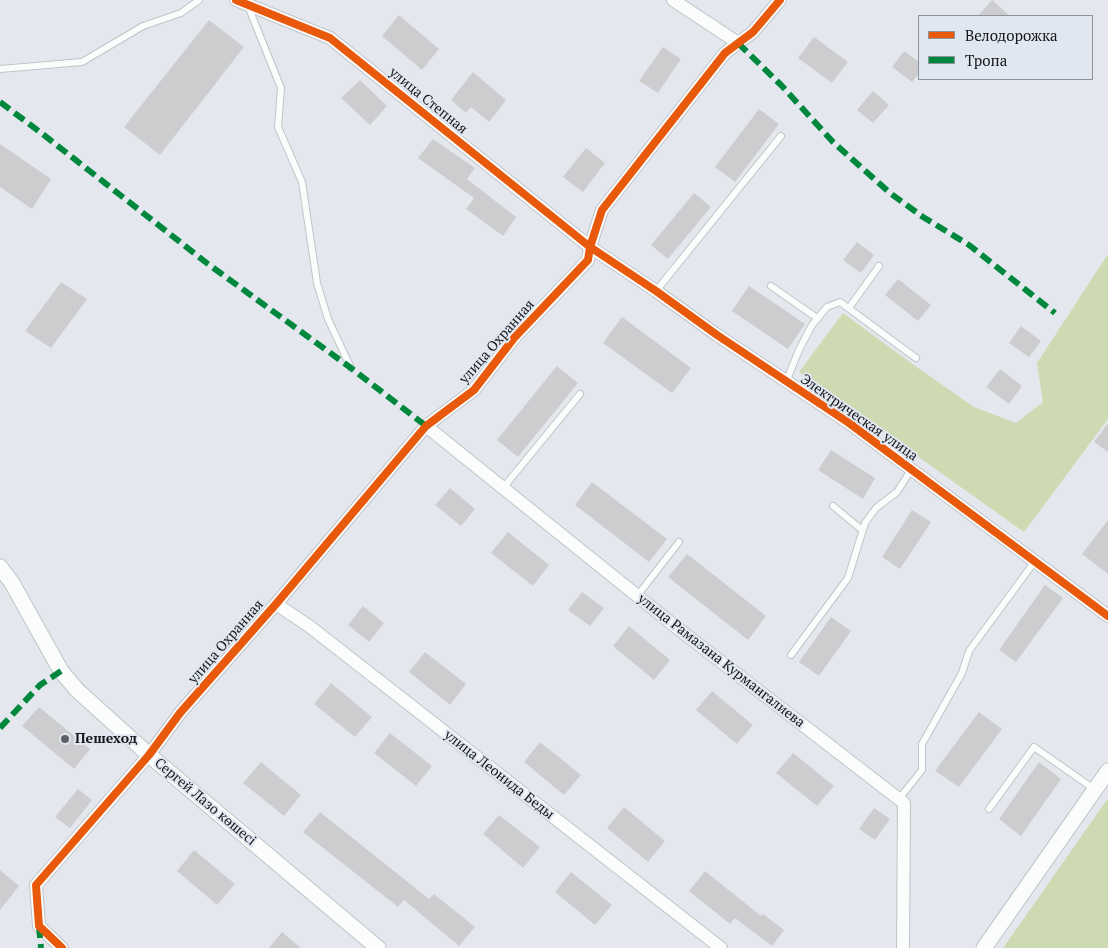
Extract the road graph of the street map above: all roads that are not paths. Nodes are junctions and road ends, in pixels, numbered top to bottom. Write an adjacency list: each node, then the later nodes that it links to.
1 (199, 0): 6 (lane)
2 (673, 0): 5 (street)
3 (780, 0): 5 (street, улица Охранная)
4 (242, 2): 8 (street, улица Степная); 15 (lane)
5 (738, 42): 8 (street, улица Охранная)
6 (0, 69)
7 (781, 136): 11 (lane)
8 (590, 247): 11 (street, Электрическая улица); 18 (street, улица Охранная)
9 (880, 266): 12 (lane)
10 (770, 286): 13 (lane)
11 (656, 291): 16 (street, Электрическая улица)
12 (848, 308): 13 (lane); 14 (lane)
13 (817, 318): 16 (lane)
14 (916, 358)
15 (351, 368)
16 (786, 382): 19 (street, Электрическая улица)
17 (580, 394): 20 (lane)
18 (426, 426): 20 (street, улица Рамазана Курмангалиева); 27 (street, улица Охранная)
19 (911, 470): 22 (lane); 24 (street, Электрическая улица)
20 (503, 488): 26 (street, улица Рамазана Курмангалиева)
21 (833, 506): 22 (lane)
22 (862, 530): 29 (lane)
23 (679, 542): 26 (lane)
24 (1035, 561): 28 (street, Электрическая улица); 33 (lane)
25 (0, 567): 30 (street, Сергей Лазо көшесі)
26 (637, 596): 33 (street, улица Рамазана Курмангалиева)
27 (276, 604): 30 (street, улица Охранная); 37 (street, улица Леонида Беды)
28 (1108, 616)
29 (791, 655)
30 (149, 755): 35 (street, улица Охранная); 36 (street, Сергей Лазо көшесі)
31 (1108, 771): 32 (street)
32 (1095, 789): 34 (lane); 39 (street)
33 (899, 799): 38 (street)
34 (989, 809)
35 (62, 948)
36 (378, 948)
37 (720, 948)
38 (903, 948)
39 (984, 948)

